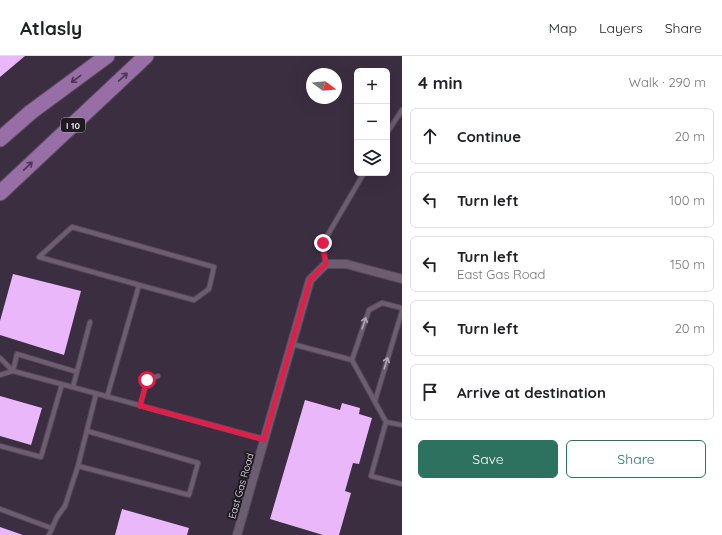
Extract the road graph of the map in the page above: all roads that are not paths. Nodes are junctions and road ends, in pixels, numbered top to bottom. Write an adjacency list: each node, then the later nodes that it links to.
1 (107, 56): 5 (highway, one-way to 5)
2 (146, 56): 7 (highway, I 10, one-way to 2)
3 (402, 110): 4 (lane)
4 (390, 128)
5 (0, 139)
6 (362, 176): 8 (lane)
7 (0, 193)
8 (326, 264): 9 (street); 13 (street, East Gas Road)
9 (402, 279)
10 (139, 285): 10 (lane); 23 (lane)
11 (402, 310): 15 (lane, one-way to 11); 24 (lane, one-way to 11)
12 (90, 322): 17 (lane)
13 (292, 344): 15 (lane); 29 (street, East Gas Road)
14 (0, 358): 16 (lane)
15 (352, 360): 24 (lane)
16 (13, 371): 17 (lane); 18 (lane); 20 (lane)
17 (77, 372): 21 (lane)
18 (0, 375)
19 (158, 376): 25 (lane)
20 (62, 384): 21 (lane); 30 (lane)
21 (73, 387): 22 (lane)
22 (96, 394): 23 (lane); 28 (lane)
23 (107, 397): 25 (lane)
24 (375, 401): 26 (lane)
25 (140, 406): 29 (lane)
26 (386, 422): 27 (lane); 32 (lane)
27 (402, 425)
28 (87, 431): 31 (lane); 31 (lane)
29 (264, 440): 36 (street, East Gas Road)
30 (0, 446)
31 (78, 466): 34 (lane)
32 (402, 484)
33 (0, 509): 34 (lane)
34 (51, 528): 35 (lane)
35 (49, 535)
36 (237, 535)

